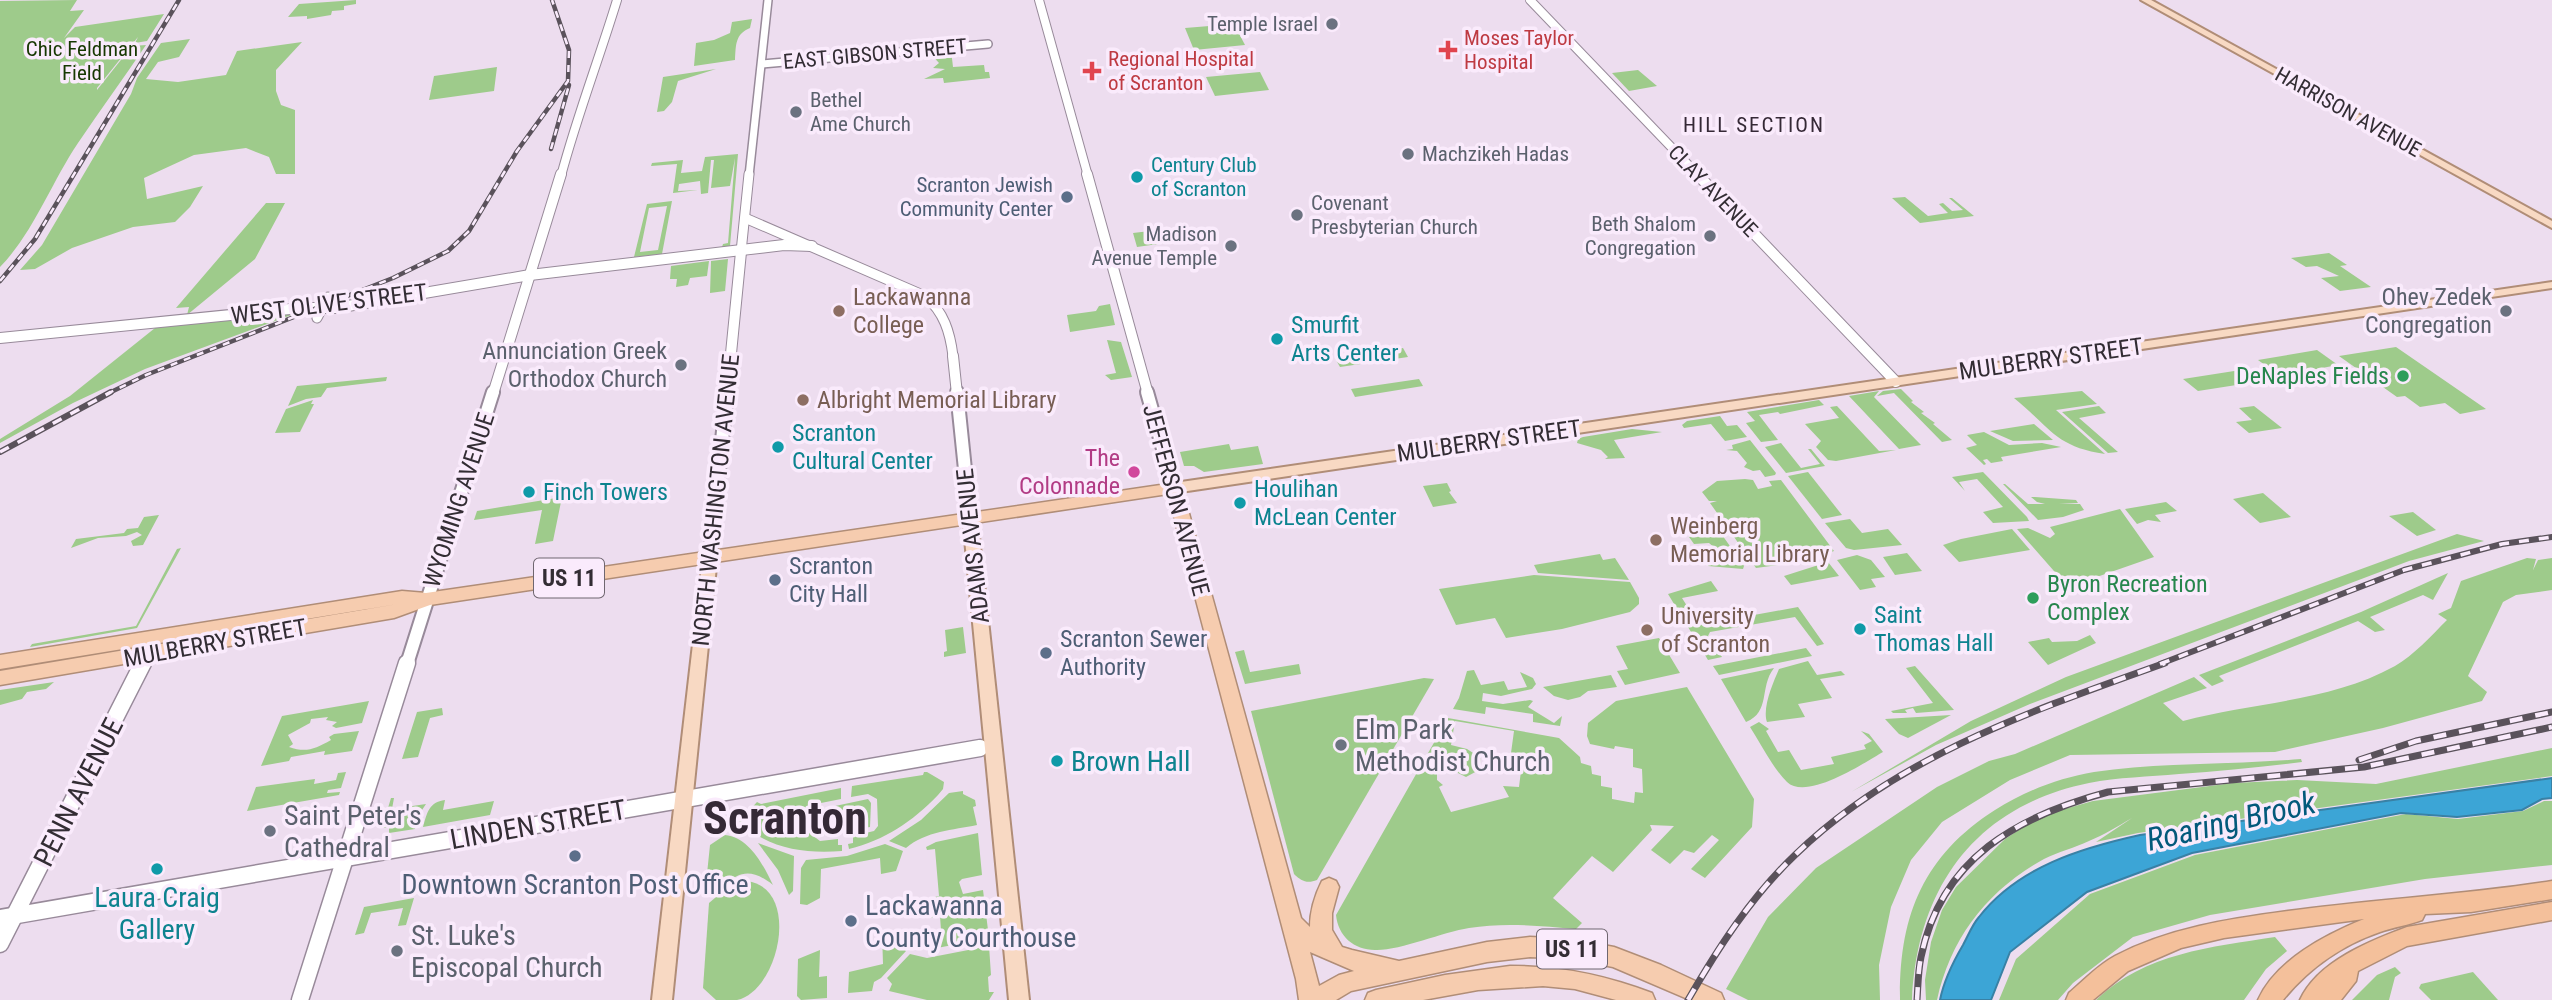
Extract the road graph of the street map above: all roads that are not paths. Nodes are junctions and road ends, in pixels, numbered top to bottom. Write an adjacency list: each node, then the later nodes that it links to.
1 (617, 0): 12 (main road, WYOMING AVENUE)
2 (768, 0): 7 (street, NORTH WASHINGTON AVENUE)
3 (1039, 0): 17 (main road, JEFFERSON AVENUE)
4 (1530, 0): 16 (main road, CLAY AVENUE)
5 (2145, 0): 9 (main road, HARRISON AVENUE)
6 (988, 44): 7 (street, EAST GIBSON STREET)
7 (761, 64): 8 (street, NORTH WASHINGTON AVENUE)
8 (745, 218): 10 (street, ADAMS AVENUE); 11 (street, NORTH WASHINGTON AVENUE)
9 (2552, 225)
10 (812, 246): 11 (main road, WEST OLIVE STREET); 15 (street, ADAMS AVENUE)
11 (741, 252): 12 (main road, WEST OLIVE STREET); 19 (main road, NORTH WASHINGTON AVENUE)
12 (530, 275): 14 (main road, WEST OLIVE STREET); 20 (main road, WYOMING AVENUE)
13 (2552, 285): 16 (main road, MULBERRY STREET)
14 (0, 338)
15 (953, 356): 18 (main road, ADAMS AVENUE)
16 (1896, 382): 17 (main road, MULBERRY STREET)
17 (1174, 488): 18 (highway, MULBERRY STREET / US 11); 32 (highway, JEFFERSON AVENUE)
18 (970, 518): 19 (highway, MULBERRY STREET / US 11); 24 (main road, ADAMS AVENUE)
19 (710, 557): 20 (highway, MULBERRY STREET / US 11); 25 (main road, NORTH WASHINGTON AVENUE)
20 (427, 599): 21 (highway, MULBERRY STREET / US 11); 26 (main road, WYOMING AVENUE)
21 (151, 647): 22 (highway, MULBERRY STREET / US 11); 23 (highway, MULBERRY STREET / US 11); 31 (main road, PENN AVENUE)
22 (0, 663)
23 (0, 678)
24 (987, 746): 25 (main road, LINDEN STREET); 39 (main road, ADAMS AVENUE)
25 (684, 799): 26 (main road, LINDEN STREET); 38 (main road, NORTH WASHINGTON AVENUE)
26 (345, 858): 31 (main road, LINDEN STREET); 37 (main road, WYOMING AVENUE)
27 (1329, 887): 35 (highway)
28 (2552, 890): 29 (highway)
29 (2482, 901): 44 (highway); 45 (highway)
30 (2552, 911): 34 (highway)
31 (8, 917): 33 (main road, PENN AVENUE)
32 (1292, 922): 35 (highway, US 11); 40 (highway, JEFFERSON AVENUE)
33 (0, 944)
34 (2367, 954): 46 (highway); 47 (highway)
35 (1338, 957): 36 (highway, US 11)
36 (1405, 970): 40 (highway); 43 (highway, US 11)
37 (300, 1000)
38 (662, 1000)
39 (1019, 1000)
40 (1312, 1000)
41 (1376, 1000): 42 (highway, US 11)
42 (1644, 1000)
43 (1713, 1000)
44 (2077, 1000)
45 (2269, 1000)
46 (2311, 1000)
47 (2329, 1000)

